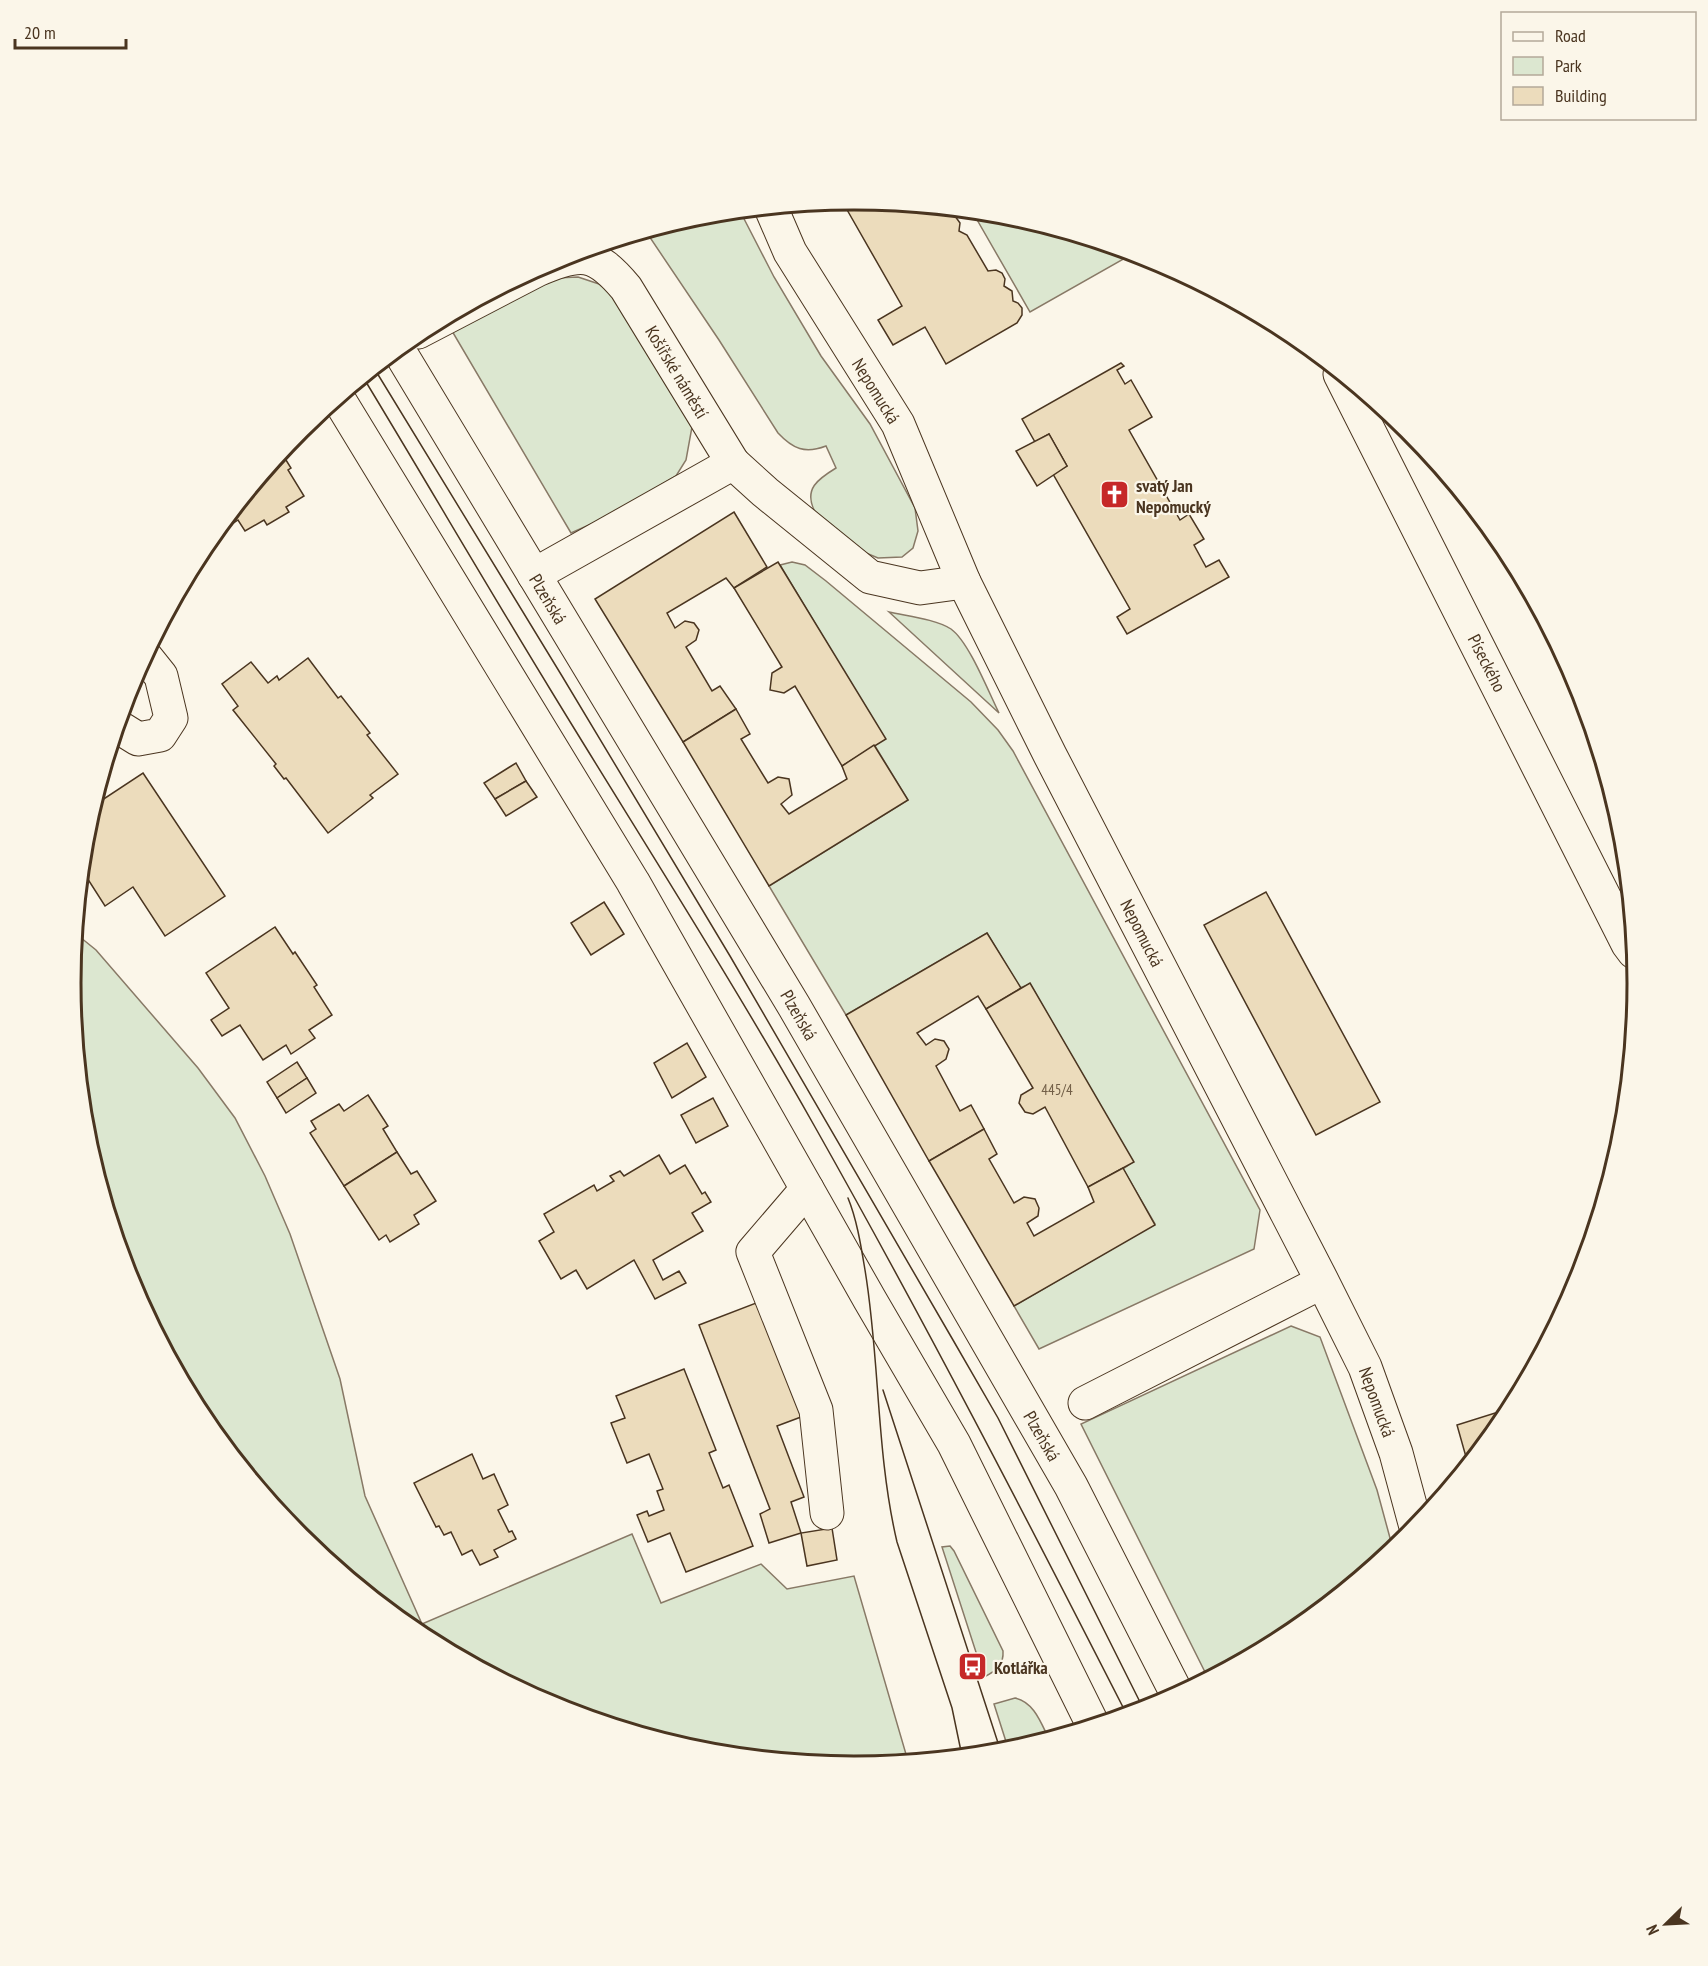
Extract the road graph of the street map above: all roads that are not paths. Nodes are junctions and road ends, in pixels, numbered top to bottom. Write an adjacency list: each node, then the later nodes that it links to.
1 (774, 215): 8 (street, Nepomucká)
2 (586, 258): 6 (street, Košířské náměstí)
3 (402, 356): 7 (street, Plzeňská)
4 (1347, 388): 11 (street, Píseckého)
5 (342, 404): 12 (street)
6 (733, 463): 7 (street); 8 (street)
7 (534, 575): 17 (street, Plzeňská)
8 (964, 582): 13 (street, Nepomucká)
9 (151, 664): 10 (street)
10 (124, 730)
11 (1625, 939)
12 (807, 1189): 15 (street); 18 (street)
13 (1322, 1282): 14 (street); 16 (street, Nepomucká)
14 (1085, 1402)
15 (827, 1512)
16 (1413, 1517)
17 (1173, 1686)
18 (1090, 1719)

